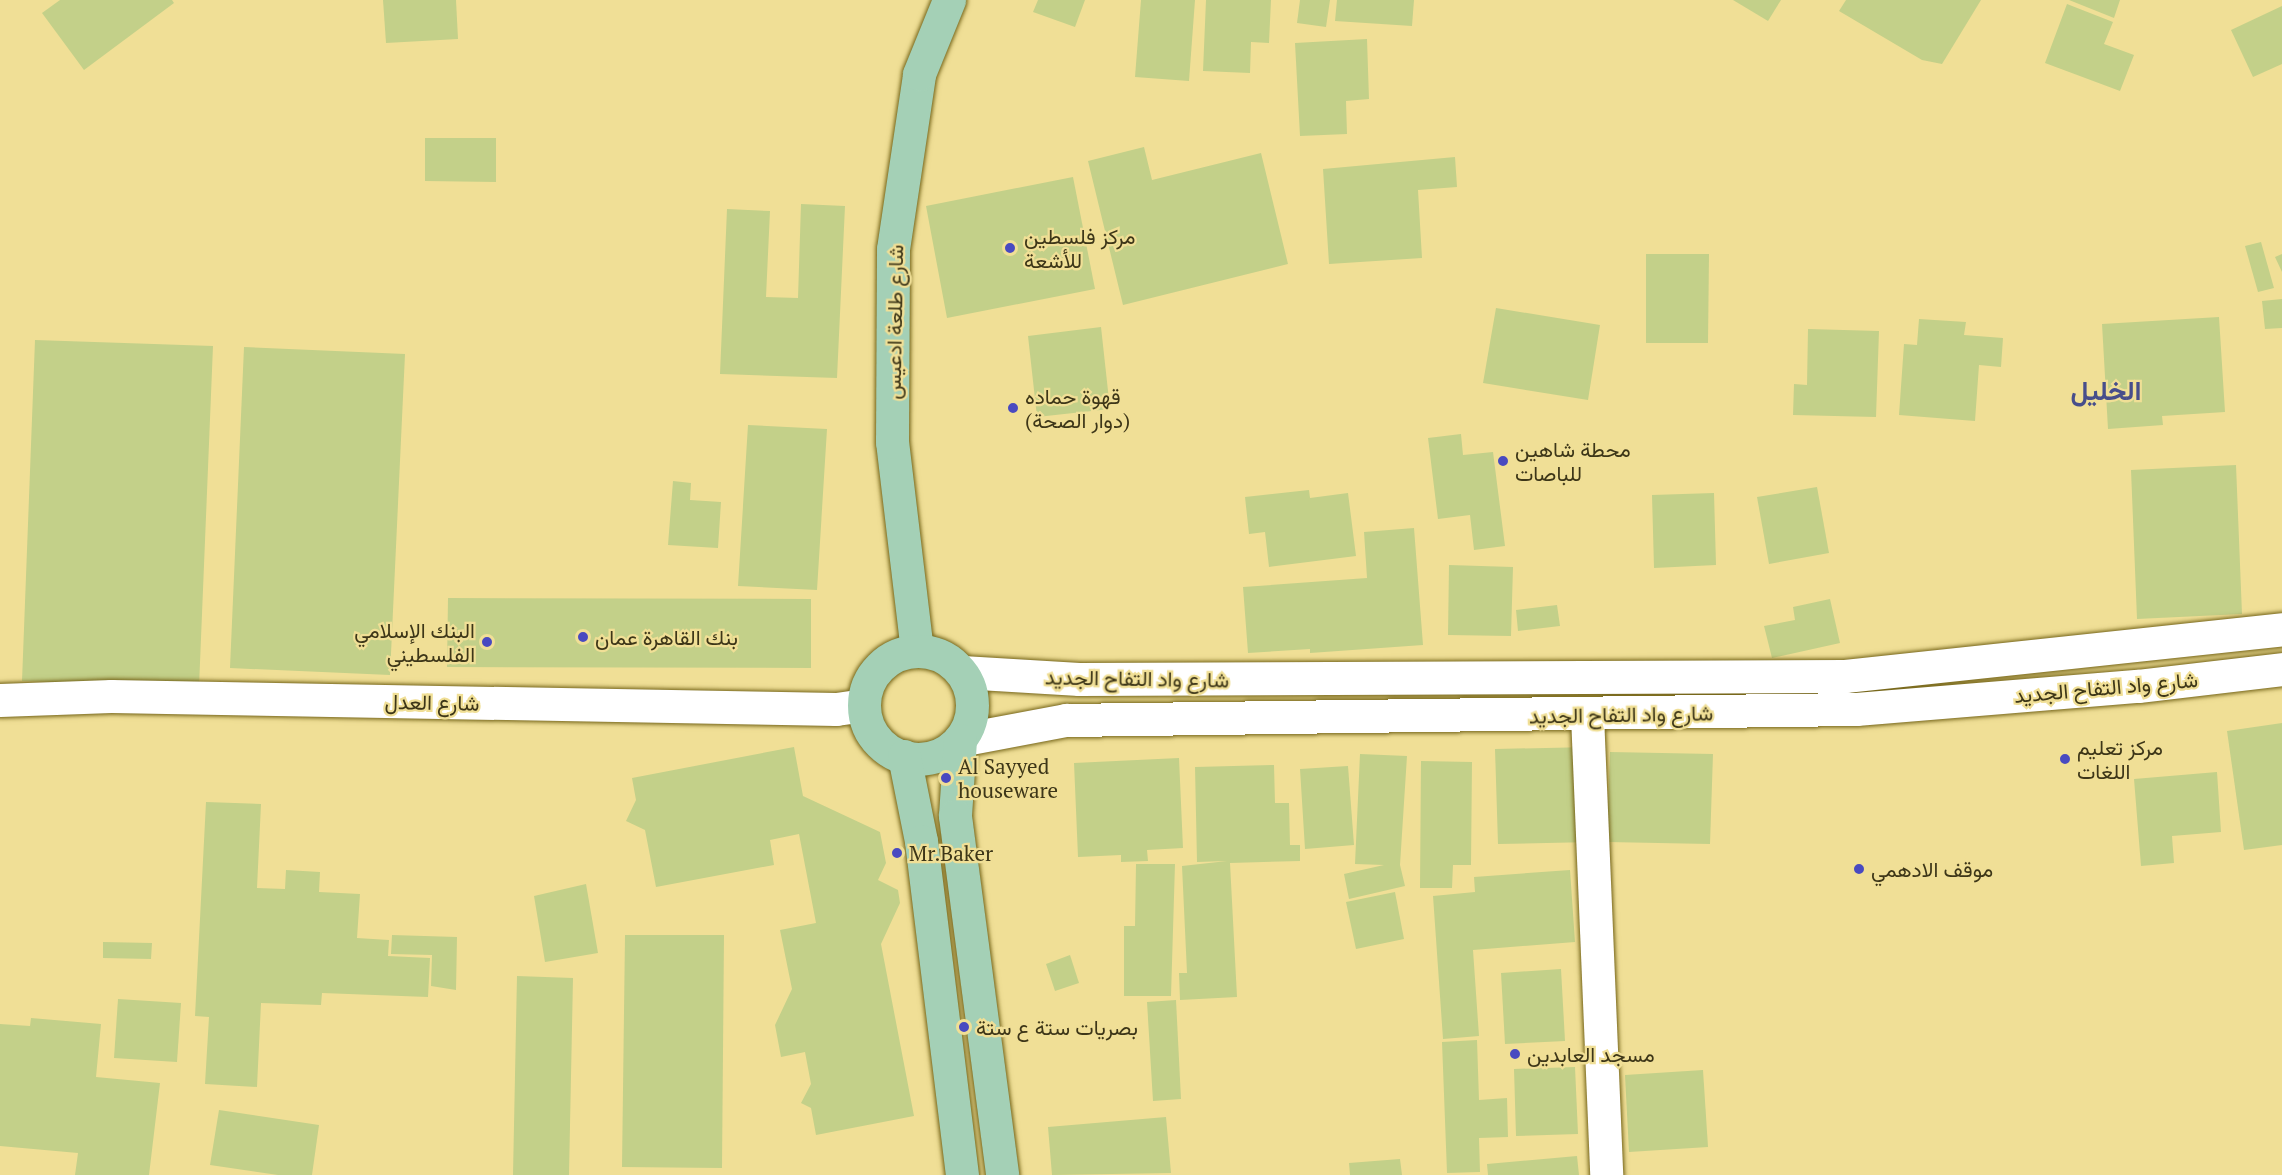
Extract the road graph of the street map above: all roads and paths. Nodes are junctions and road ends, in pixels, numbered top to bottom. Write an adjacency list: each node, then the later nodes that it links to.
1 (949, 0): 3 (main road, شارع طلعة ادعيس)
2 (2282, 629): 5 (street, شارع واد التفاح الجديد)
3 (917, 651): 5 (main road); 7 (main road)
4 (2282, 669): 8 (street, شارع واد التفاح الجديد)
5 (962, 672): 9 (main road)
6 (0, 700): 7 (street, شارع العدل)
7 (864, 705): 10 (main road)
8 (1587, 715): 9 (street, شارع واد التفاح الجديد); 13 (street)
9 (960, 740): 10 (main road); 12 (main road)
10 (904, 756): 11 (main road)
11 (962, 1175)
12 (1002, 1175)
13 (1605, 1175)

